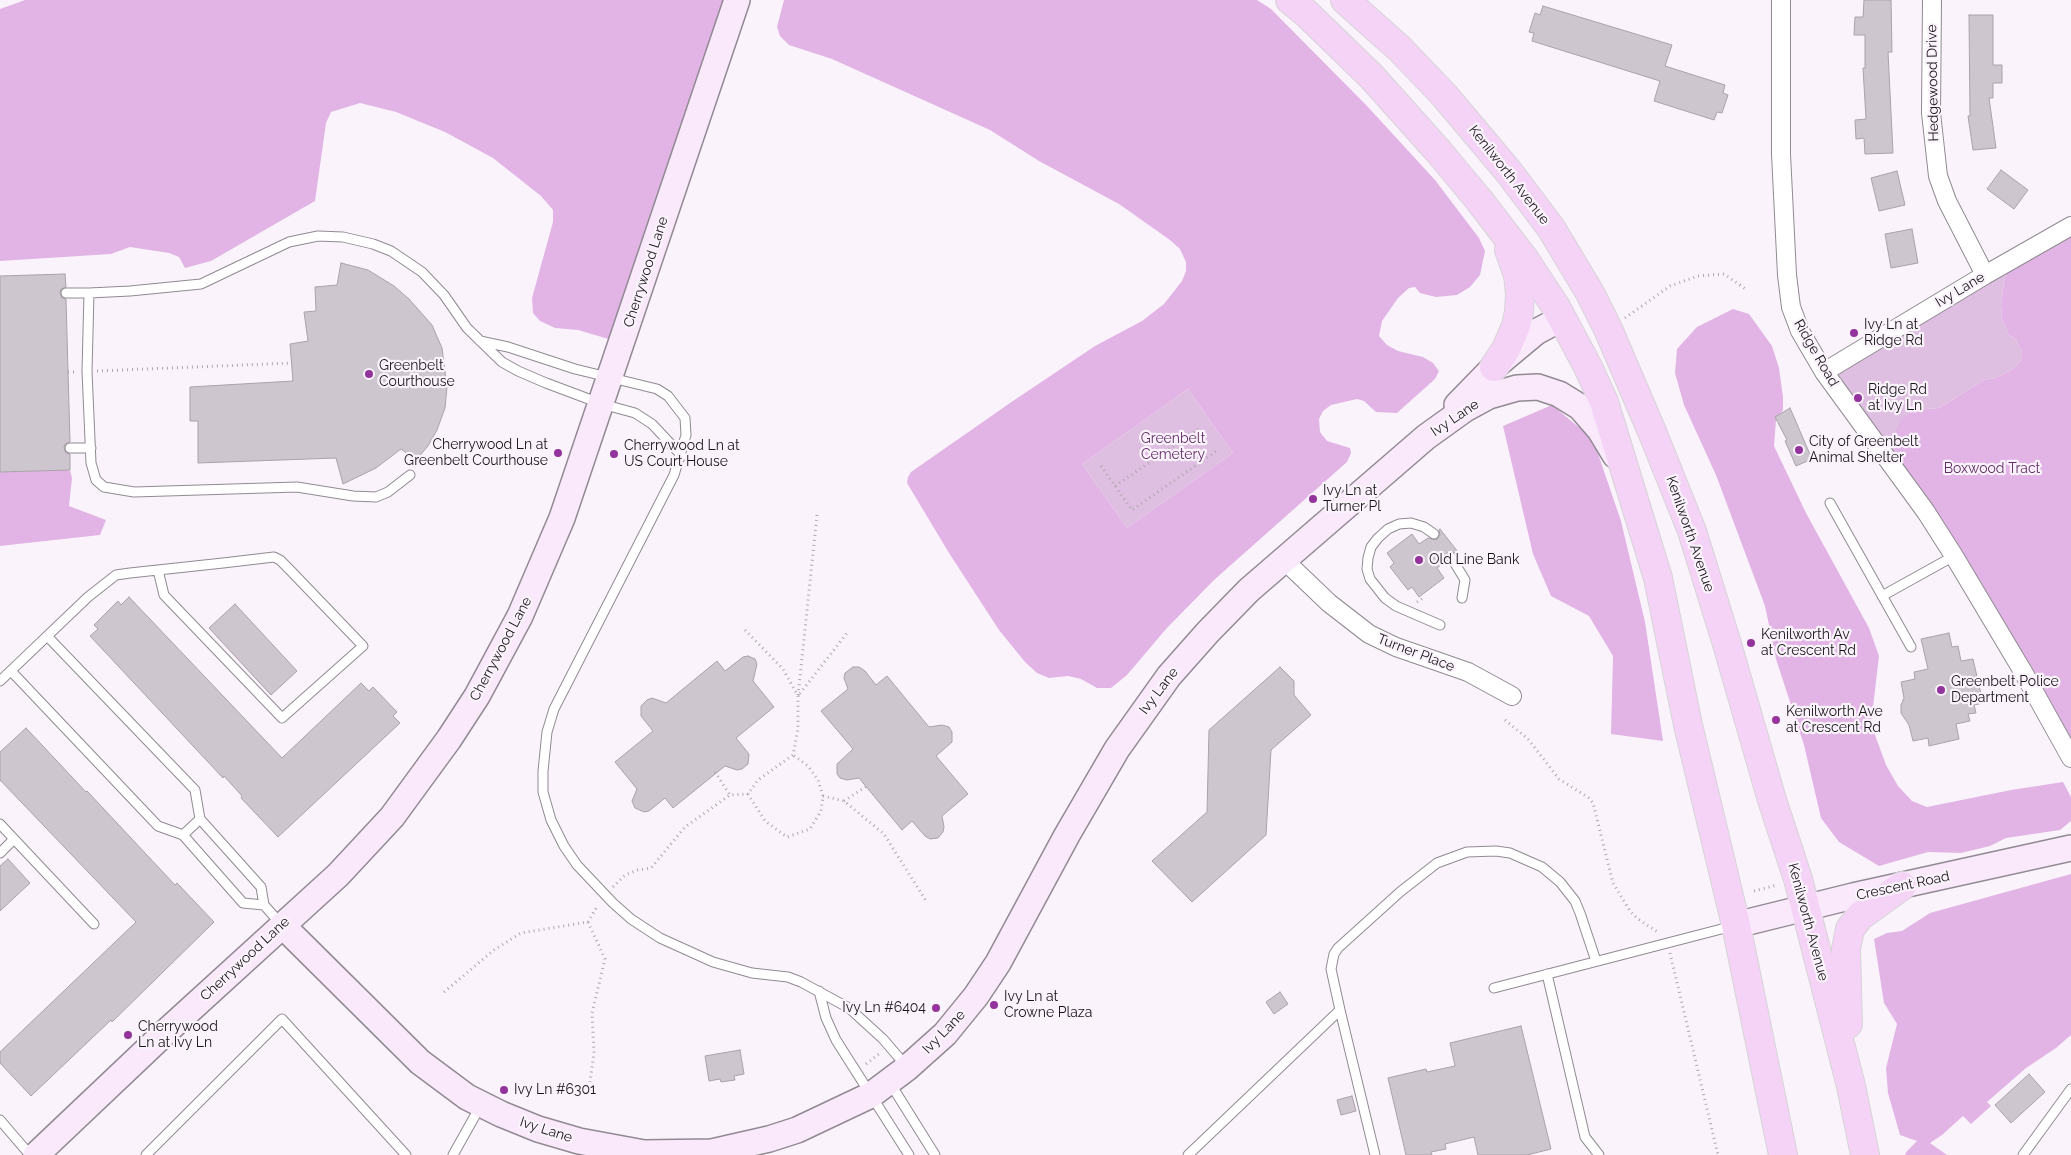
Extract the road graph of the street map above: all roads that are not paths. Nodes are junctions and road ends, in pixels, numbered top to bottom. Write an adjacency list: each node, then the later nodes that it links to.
1 (737, 0): 16 (street, Cherrywood Lane)
2 (1290, 0): 7 (main road)
3 (1345, 0): 14 (main road, Kenilworth Avenue)
4 (1781, 0): 15 (street, Ridge Road)
5 (1932, 0): 8 (street, Hedgewood Drive)
6 (2071, 226): 8 (street, Ivy Lane)
7 (1503, 232): 11 (main road); 13 (main road)
8 (1985, 275): 15 (street, Ivy Lane)
9 (66, 293): 10 (lane)
10 (89, 293): 12 (lane); 20 (lane)
11 (1562, 318): 13 (street, Ivy Lane); 14 (main road); 22 (main road)
12 (480, 341): 16 (lane); 17 (lane)
13 (1494, 367): 18 (street, Ivy Lane)
14 (1625, 368): 47 (main road, Kenilworth Avenue)
15 (1824, 372): 26 (street, Ridge Road)
16 (610, 377): 17 (street, Cherrywood Lane); 21 (lane)
17 (602, 404): 21 (lane); 49 (street, Cherrywood Lane)
18 (1426, 438): 22 (street, Ivy Lane); 28 (street, Ivy Lane)
19 (70, 448): 20 (lane)
20 (91, 448): 23 (lane)
21 (682, 456): 54 (lane)
22 (1624, 470): 50 (main road)
23 (410, 475)
24 (1830, 503): 30 (lane)
25 (1434, 534): 32 (lane)
26 (1954, 556): 30 (lane); 38 (street, Ridge Road)
27 (1451, 557): 31 (lane)
28 (1284, 560): 37 (street, Turner Place); 56 (street, Ivy Lane)
29 (158, 570): 29 (lane); 33 (lane)
30 (1882, 596): 34 (lane)
31 (1462, 598)
32 (1440, 625)
33 (47, 636): 35 (lane); 39 (lane)
34 (1911, 647)
35 (11, 671): 36 (lane); 41 (lane)
36 (0, 681)
37 (1512, 696)
38 (2071, 758)
39 (200, 819): 41 (lane); 46 (lane)
40 (0, 824): 42 (lane)
41 (182, 835): 46 (lane)
42 (14, 839): 44 (lane); 48 (lane)
43 (2071, 848): 45 (street, Crescent Road)
44 (0, 853)
45 (1902, 886): 47 (street, Crescent Road); 57 (main road)
46 (264, 905): 49 (lane)
47 (1806, 908): 50 (street, Crescent Road); 57 (main road, Kenilworth Avenue)
48 (94, 924)
49 (282, 925): 59 (street, Ivy Lane); 64 (street, Cherrywood Lane)
50 (1736, 926): 51 (lane); 73 (main road)
51 (1596, 961): 52 (lane); 55 (lane)
52 (1546, 974): 53 (lane); 72 (lane)
53 (1494, 988)
54 (819, 991): 56 (lane); 56 (lane)
55 (1340, 1010): 70 (lane); 71 (lane)
56 (889, 1081): 62 (street, Ivy Lane); 68 (lane); 69 (lane)
57 (1851, 1086): 74 (main road, Kenilworth Avenue)
58 (2071, 1089): 75 (lane)
59 (481, 1104): 61 (street, Ivy Lane); 67 (lane)
60 (0, 1120): 63 (lane)
61 (599, 1150): 62 (street, Ivy Lane)
62 (731, 1152)
63 (30, 1155)
64 (36, 1155)
65 (146, 1155): 66 (lane)
66 (406, 1155)
67 (453, 1155)
68 (909, 1155)
69 (935, 1155)
70 (1188, 1155)
71 (1375, 1155)
72 (1600, 1155)
73 (1783, 1155)
74 (1865, 1155)
75 (2022, 1155)

